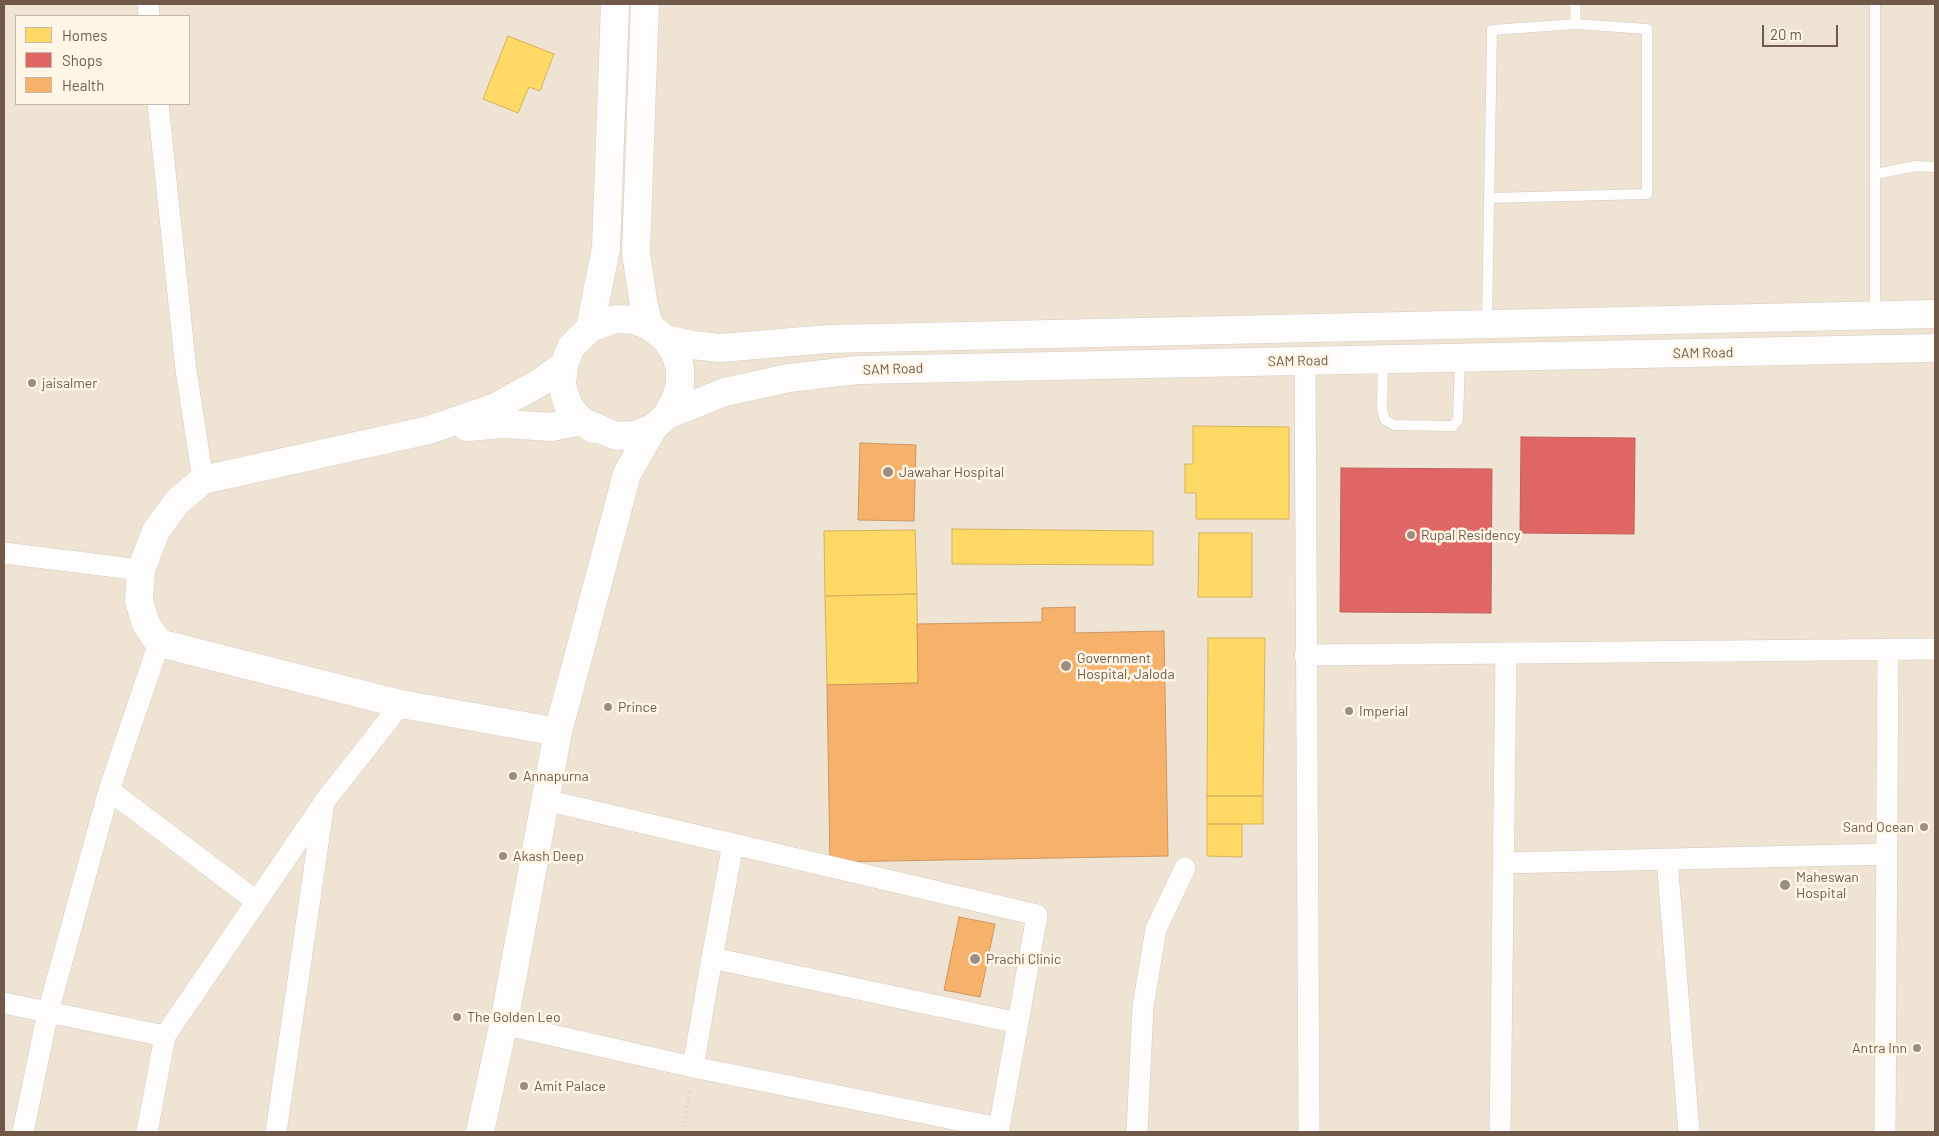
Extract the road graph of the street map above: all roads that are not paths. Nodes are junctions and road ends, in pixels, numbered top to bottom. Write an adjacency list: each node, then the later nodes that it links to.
1 (615, 4): 13 (main road)
2 (645, 4): 14 (main road)
3 (1575, 4): 5 (lane)
4 (1875, 4): 8 (lane)
5 (1576, 24): 9 (lane); 9 (lane)
6 (158, 105): 24 (street)
7 (1935, 167): 8 (lane)
8 (1876, 174): 11 (lane)
9 (1489, 198): 12 (lane)
10 (1935, 314): 11 (main road)
11 (1875, 316): 12 (main road)
12 (1487, 324): 14 (main road)
13 (590, 328): 14 (main road); 19 (main road)
14 (657, 332): 21 (main road)
15 (1935, 348): 16 (main road, SAM Road)
16 (1460, 358): 17 (main road, SAM Road); 17 (lane)
17 (1384, 359): 18 (main road, SAM Road)
18 (1304, 361): 21 (main road, SAM Road); 31 (street)
19 (564, 365): 20 (main road); 22 (main road)
20 (581, 421): 21 (main road); 22 (main road); 23 (main road)
21 (660, 421): 23 (main road)
22 (430, 430): 24 (main road)
23 (627, 474): 33 (main road)
24 (203, 480): 26 (main road)
25 (4, 554): 26 (street)
26 (141, 570): 27 (main road)
27 (159, 644): 32 (main road); 34 (street)
28 (1888, 649): 29 (street); 30 (street); 38 (street)
29 (1935, 649)
30 (1506, 653): 31 (street); 40 (street)
31 (1305, 654): 56 (street)
32 (401, 704): 33 (main road); 36 (street)
33 (558, 732): 35 (main road)
34 (109, 790): 42 (street); 45 (street)
35 (545, 800): 37 (street); 47 (main road)
36 (324, 802): 42 (street); 53 (street)
37 (733, 844): 43 (street); 46 (street)
38 (1887, 854): 39 (street); 59 (street)
39 (1667, 859): 40 (street); 58 (street)
40 (1504, 863): 57 (street)
41 (1185, 868): 55 (street)
42 (256, 900): 48 (street)
43 (712, 958): 46 (street); 49 (street)
44 (4, 1003): 45 (street)
45 (48, 1012): 48 (street); 51 (street)
46 (1018, 1023): 50 (street)
47 (503, 1024): 49 (street); 54 (main road)
48 (164, 1036): 52 (street)
49 (693, 1066): 50 (street)
50 (998, 1130)
51 (23, 1132)
52 (147, 1132)
53 (276, 1132)
54 (480, 1132)
55 (1137, 1132)
56 (1309, 1132)
57 (1500, 1132)
58 (1689, 1132)
59 (1885, 1132)

